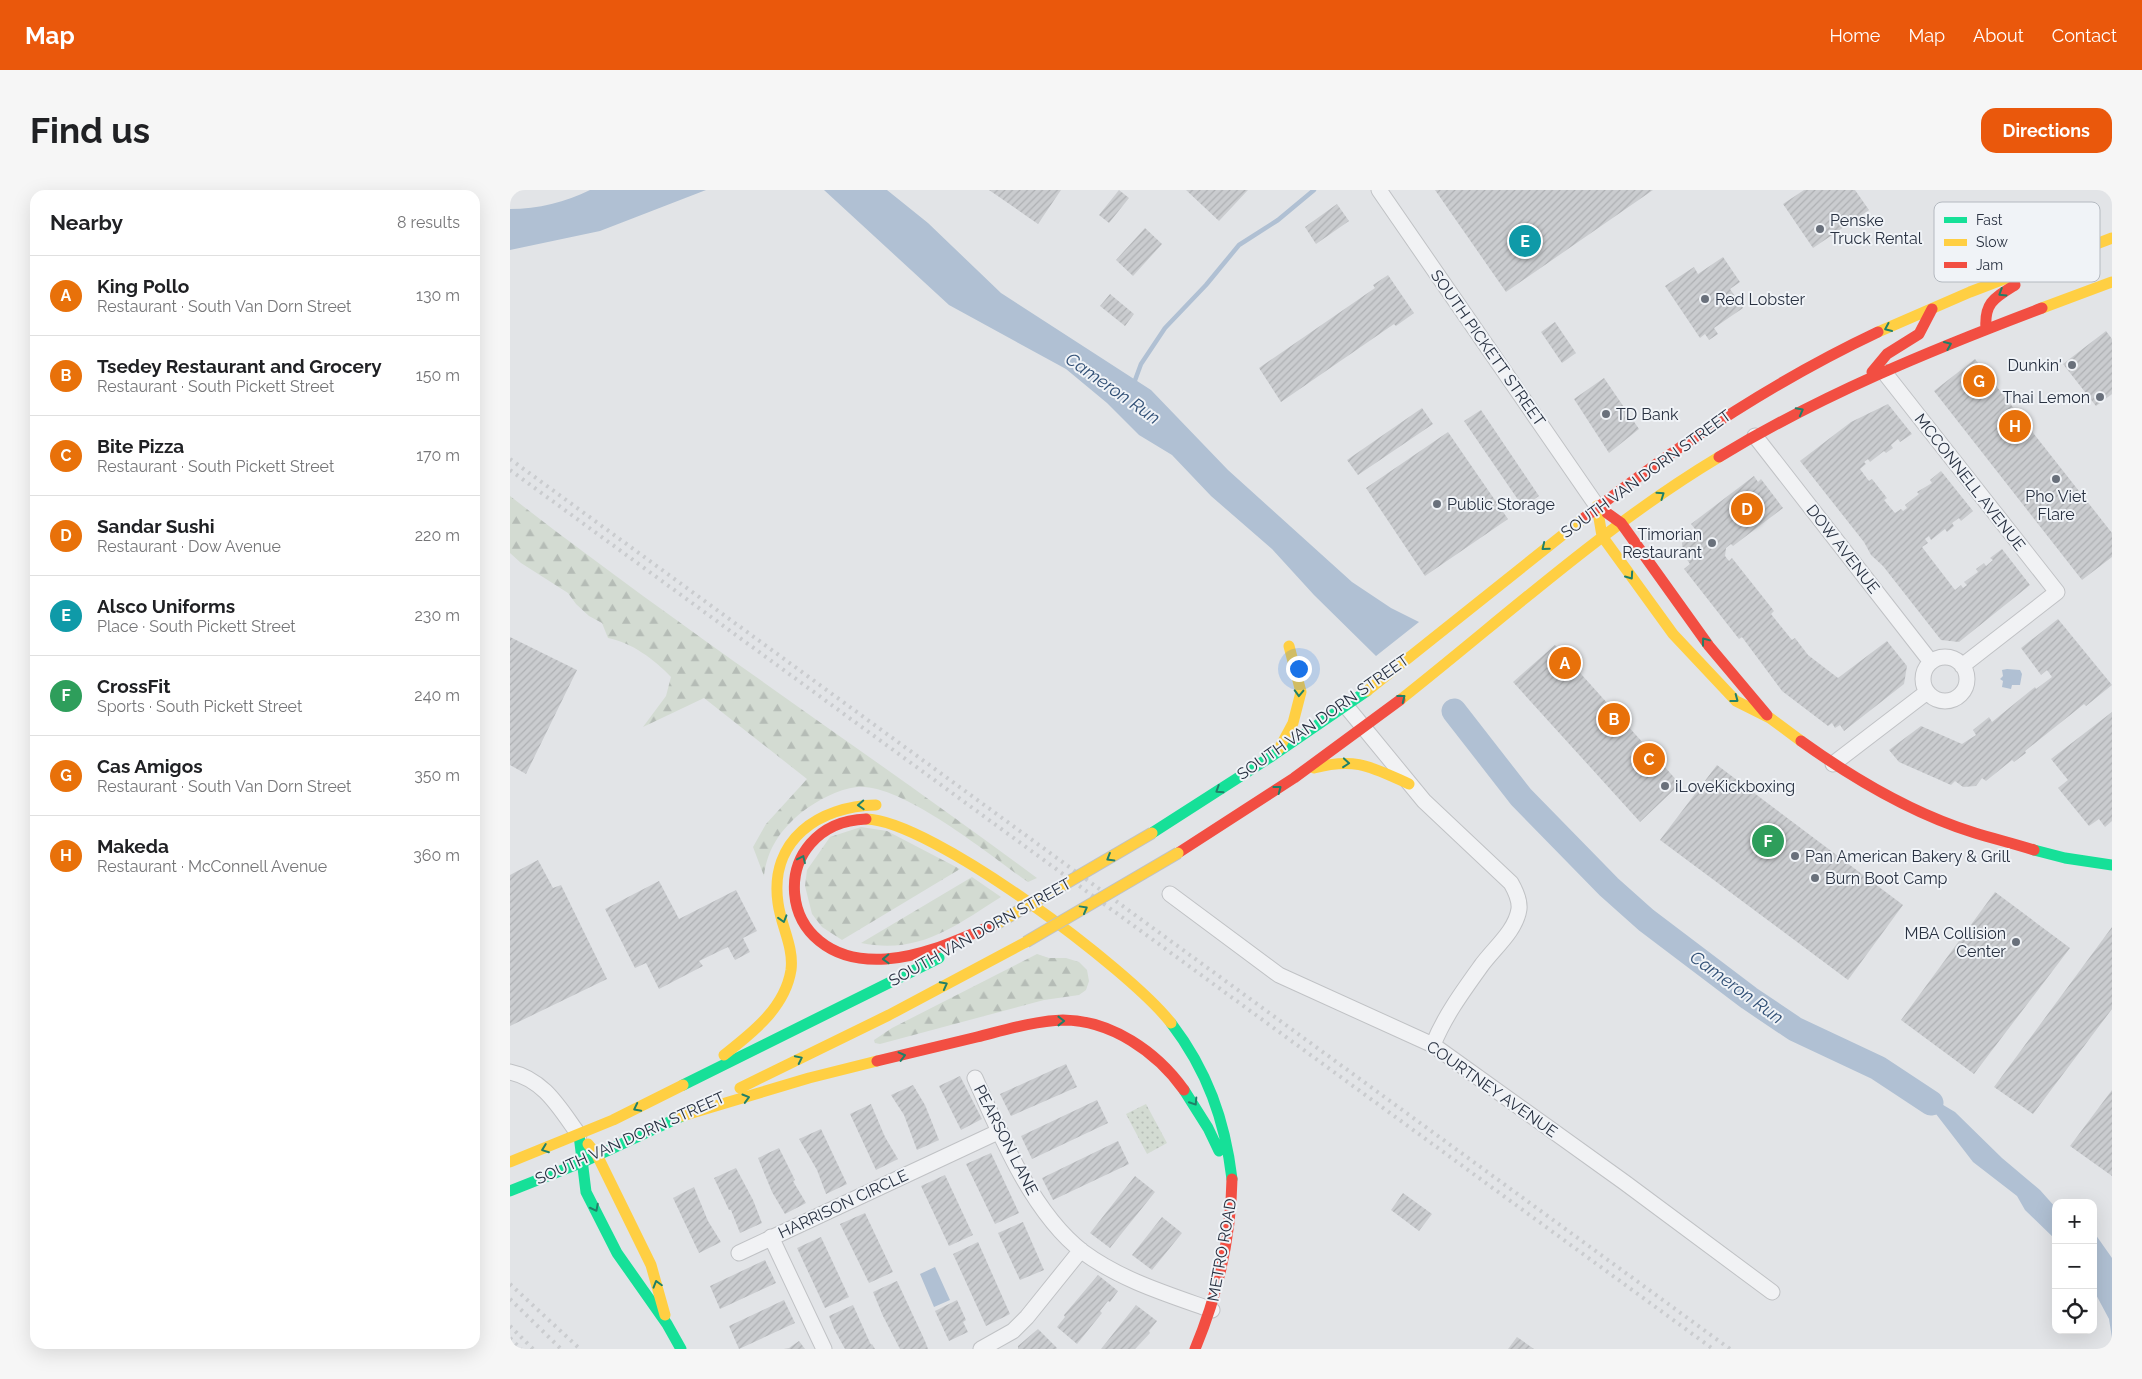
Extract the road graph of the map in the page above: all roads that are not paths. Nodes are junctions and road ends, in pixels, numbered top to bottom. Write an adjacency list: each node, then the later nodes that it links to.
1 (1379, 190): 12 (street, SOUTH PICKETT STREET)
2 (2112, 238): 3 (main road, SOUTH VAN DORN STREET)
3 (2100, 243)
4 (2000, 282): 7 (main road, SOUTH VAN DORN STREET)
5 (2020, 282): 8 (main road, one-way to 8)
6 (2112, 282): 8 (main road, SOUTH VAN DORN STREET)
7 (1932, 309): 10 (main road); 12 (main road, SOUTH VAN DORN STREET, one-way to 12)
8 (1986, 330): 9 (main road, SOUTH VAN DORN STREET, one-way to 8)
9 (1884, 372): 10 (main road, SOUTH VAN DORN STREET); 17 (street, MCCONNELL AVENUE)
10 (1865, 381): 11 (main road, SOUTH VAN DORN STREET, one-way to 10)
11 (1755, 436): 13 (main road, SOUTH VAN DORN STREET, one-way to 11); 16 (street, DOW AVENUE)
12 (1597, 506): 13 (main road, SOUTH PICKETT STREET); 14 (main road, SOUTH PICKETT STREET); 19 (main road, SOUTH VAN DORN STREET, one-way to 19)
13 (1621, 523): 14 (main road, SOUTH VAN DORN STREET); 20 (main road, SOUTH PICKETT STREET, one-way to 13)
14 (1602, 536): 20 (main road, SOUTH PICKETT STREET, one-way to 20); 21 (main road, SOUTH VAN DORN STREET, one-way to 14)
15 (1289, 646): 22 (main road, one-way to 22)
16 (1931, 662): 17 (street); 18 (street)
17 (1962, 666): 18 (street)
18 (1927, 692): 23 (street)
19 (1346, 706): 21 (street); 22 (main road, SOUTH VAN DORN STREET)
20 (1770, 718): 23 (main road, SOUTH PICKETT STREET)
21 (1364, 728): 24 (main road, SOUTH VAN DORN STREET); 25 (street)
22 (1277, 752): 31 (main road, SOUTH VAN DORN STREET, one-way to 31, bridge)
23 (1833, 764): 29 (main road, SOUTH PICKETT STREET)
24 (1299, 773): 25 (main road, one-way to 25); 36 (main road, SOUTH VAN DORN STREET, one-way to 24, bridge)
25 (1409, 784): 32 (street)
26 (891, 809): 35 (main road, one-way to 35)
27 (914, 821): 28 (main road)
28 (963, 858): 31 (main road, one-way to 28); 42 (main road, METRO ROAD)
29 (2112, 865)
30 (1170, 894): 32 (street, COURTNEY AVENUE)
31 (998, 923): 35 (main road, SOUTH VAN DORN STREET)
32 (1433, 1045): 47 (street, COURTNEY AVENUE)
33 (510, 1072): 38 (street)
34 (975, 1078): 37 (street, PEARSON LANE)
35 (680, 1086): 38 (main road, SOUTH VAN DORN STREET, one-way to 38)
36 (682, 1116): 39 (main road, SOUTH VAN DORN STREET); 42 (main road, one-way to 42)
37 (1000, 1131): 44 (street, HARRISON CIRCLE); 45 (street, PEARSON LANE)
38 (580, 1135): 39 (main road); 40 (main road, SOUTH VAN DORN STREET, one-way to 40); 41 (main road)
39 (598, 1155): 41 (main road, SOUTH VAN DORN STREET); 49 (main road, one-way to 39)
40 (510, 1162)
41 (583, 1162): 43 (main road, SOUTH VAN DORN STREET); 49 (main road, one-way to 49)
42 (1232, 1179): 48 (main road, METRO ROAD)
43 (510, 1191)
44 (771, 1237): 46 (street); 51 (street, HARRISON CIRCLE)
45 (1080, 1250): 48 (street, PEARSON LANE); 52 (street)
46 (739, 1252)
47 (1772, 1292)
48 (1212, 1310): 53 (main road, METRO ROAD)
49 (667, 1324): 50 (main road)
50 (681, 1349)
51 (824, 1349)
52 (981, 1349)
53 (1195, 1349)

